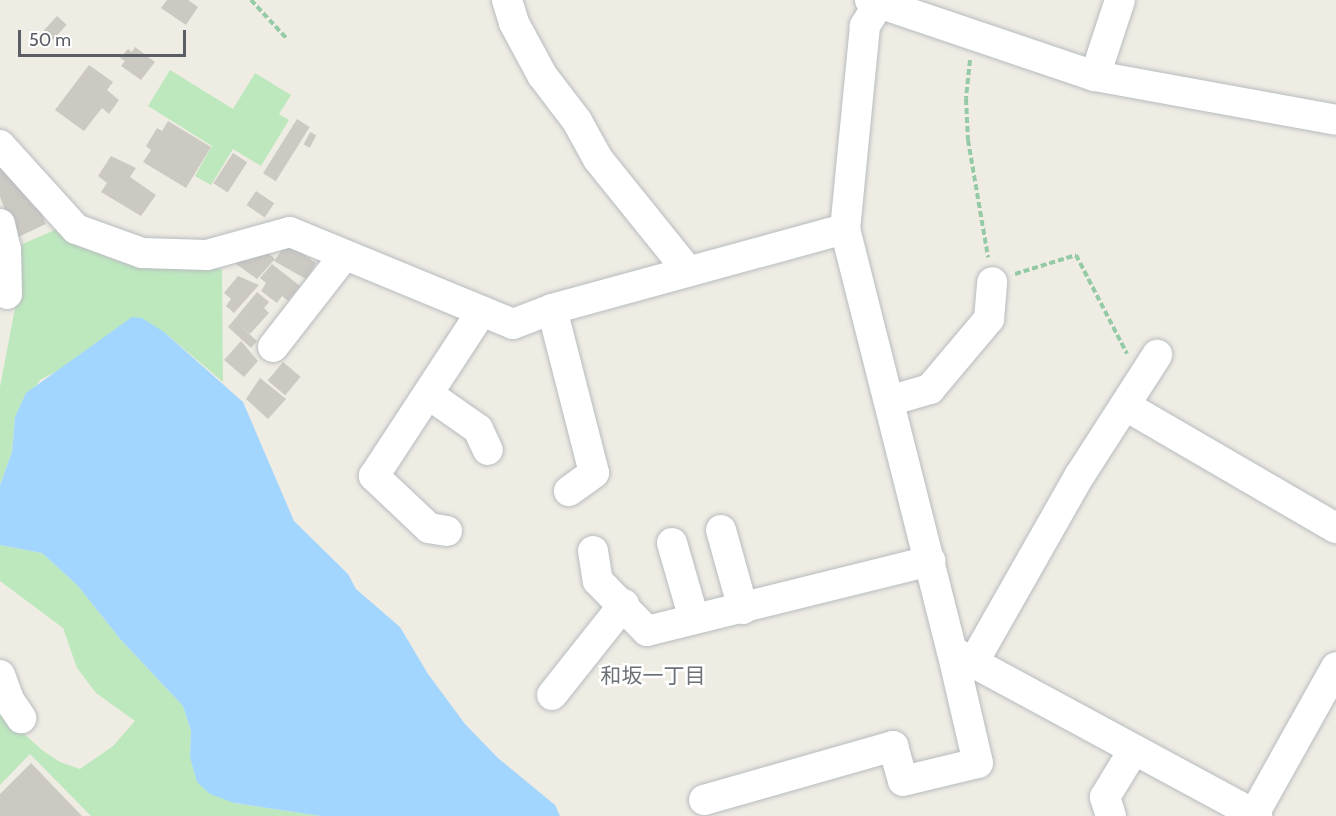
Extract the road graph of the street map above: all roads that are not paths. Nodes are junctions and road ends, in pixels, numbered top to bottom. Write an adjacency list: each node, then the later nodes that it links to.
1 (507, 0): 10 (street)
2 (1120, 0): 4 (street)
3 (877, 1): 4 (street); 8 (street)
4 (1095, 76): 5 (street)
5 (1336, 120)
6 (0, 145): 9 (street)
7 (0, 224): 12 (street)
8 (845, 229): 10 (street); 18 (street)
9 (343, 257): 14 (street); 15 (street)
10 (688, 271): 13 (street)
11 (992, 282): 18 (street)
12 (7, 294)
13 (552, 309): 14 (street); 21 (street)
14 (482, 311): 17 (street)
15 (273, 347)
16 (1150, 366): 19 (street)
17 (428, 394): 20 (street); 23 (street)
18 (889, 401): 27 (street)
19 (1126, 406): 22 (street); 31 (street)
20 (488, 450)
21 (569, 491)
22 (1336, 528)
23 (447, 531)
24 (721, 531): 29 (street)
25 (672, 543): 30 (street)
26 (593, 551): 28 (street)
27 (930, 561): 29 (street); 31 (street)
28 (624, 604): 30 (street); 34 (street)
29 (743, 609): 30 (street)
30 (694, 620)
31 (963, 657): 36 (street); 37 (street)
32 (1336, 667): 38 (street)
33 (0, 675): 35 (street)
34 (552, 695)
35 (21, 718)
36 (1133, 752): 38 (street); 39 (street)
37 (704, 800)
38 (1256, 815)
39 (1111, 816)

